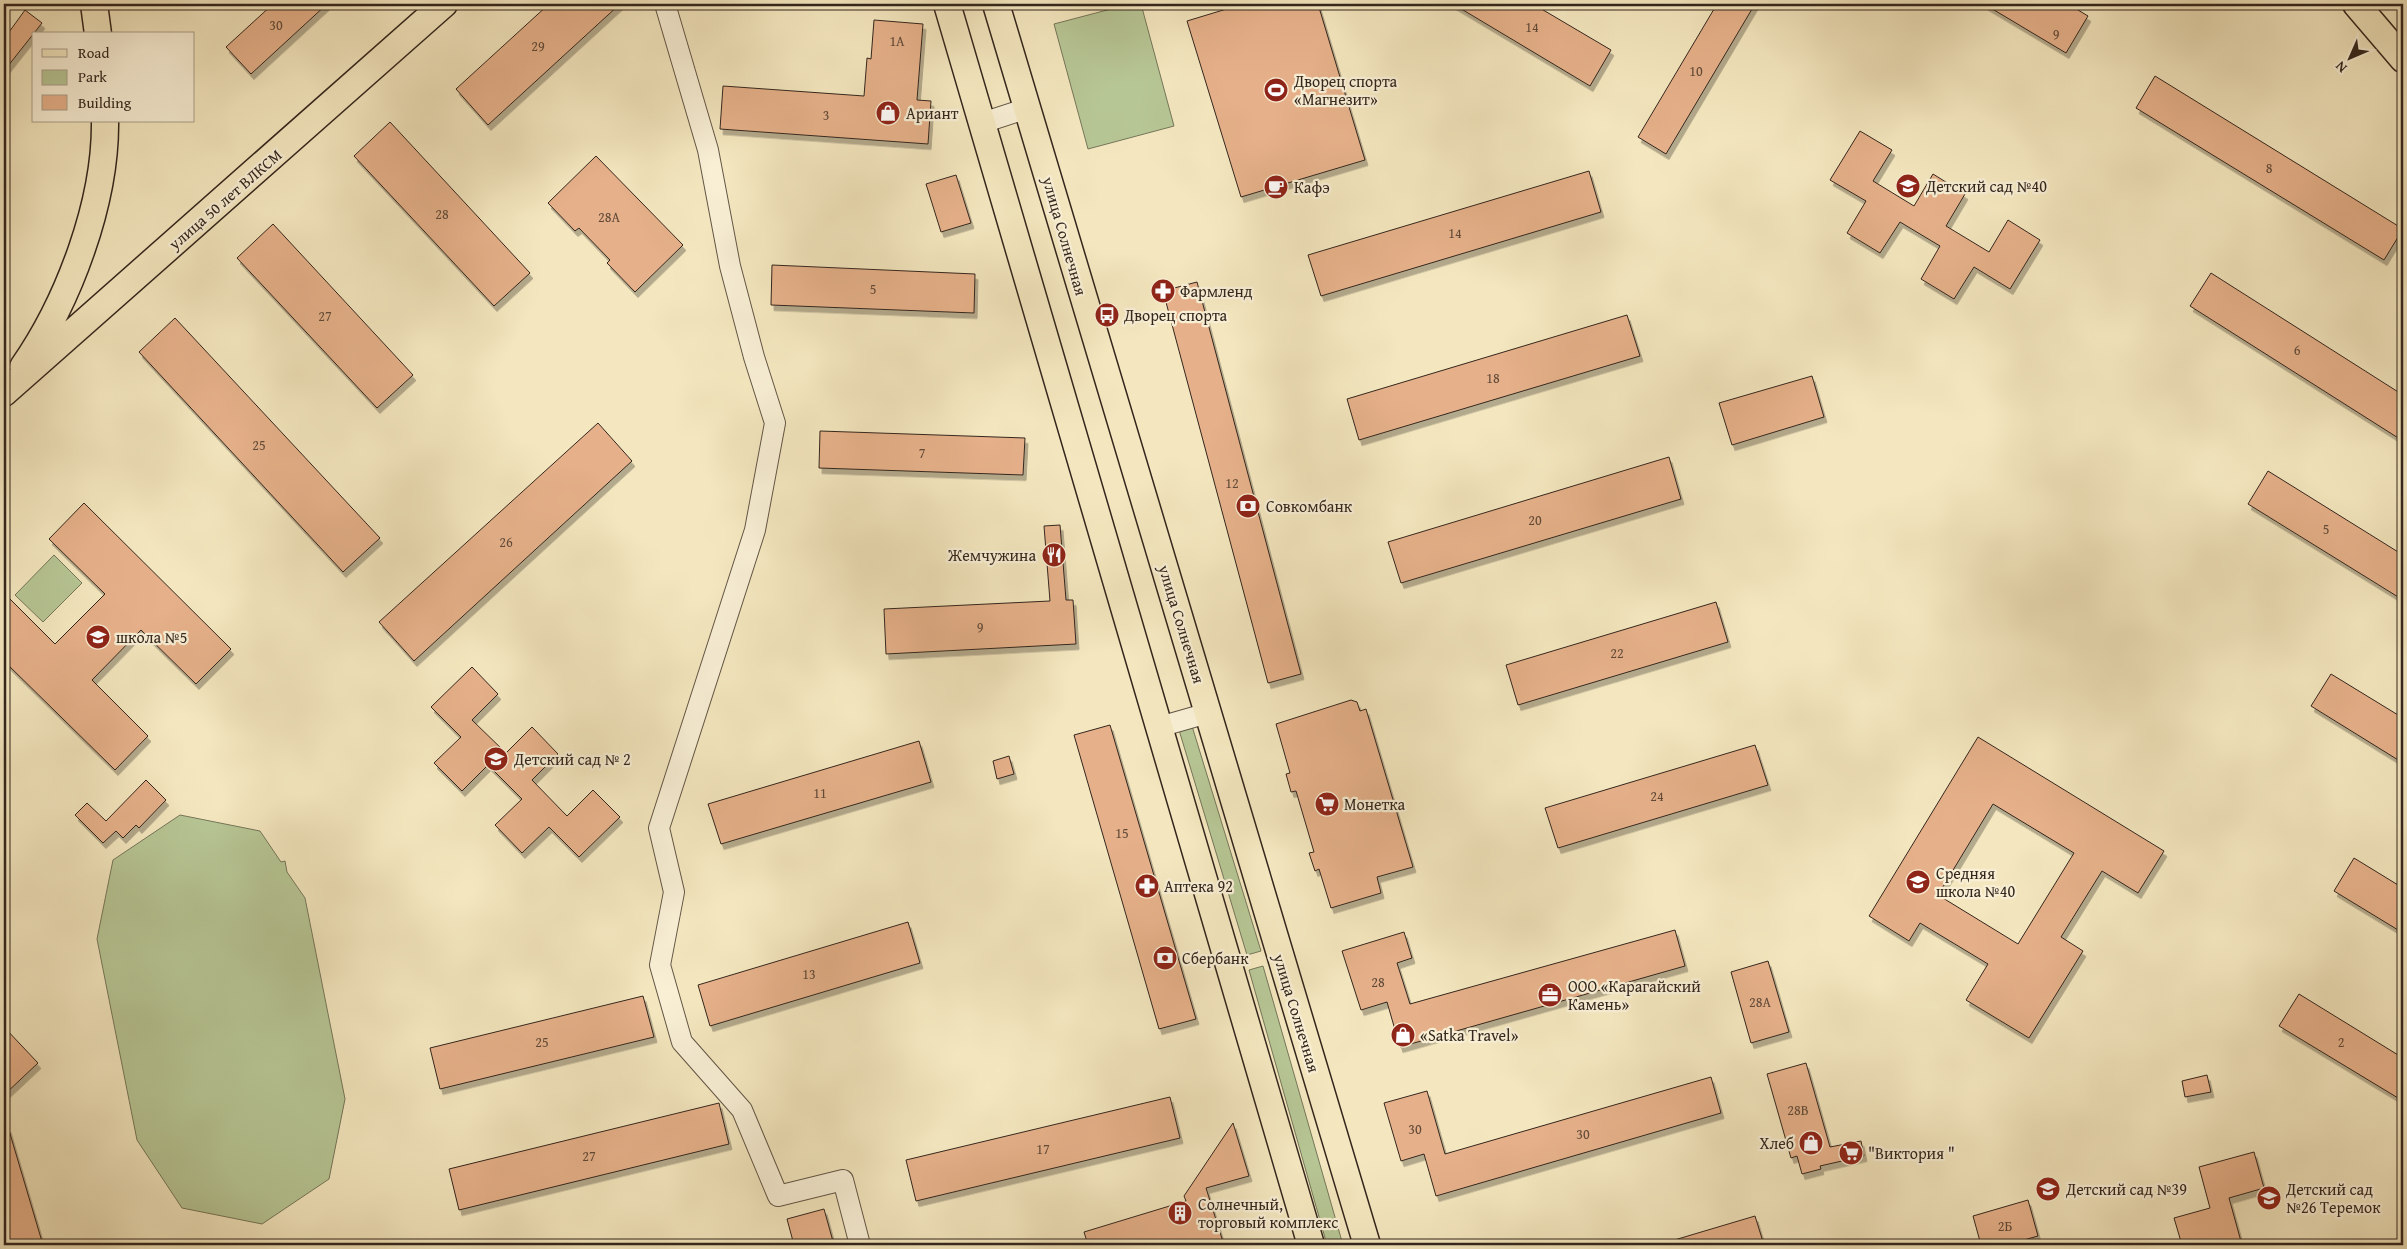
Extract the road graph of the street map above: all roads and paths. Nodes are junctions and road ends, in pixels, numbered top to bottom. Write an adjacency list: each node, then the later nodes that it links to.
1 (94, 4): 7 (main road)
2 (444, 4): 12 (main road, улица 50 лет ВЛКСМ)
3 (665, 4): 15 (street)
4 (947, 4): 11 (main road)
5 (996, 4): 9 (main road, улица Солнечная)
6 (2356, 4): 8 (main road)
7 (98, 32)
8 (2403, 59)
9 (1028, 108): 11 (street); 13 (main road, улица Солнечная)
10 (106, 122): 12 (main road)
11 (982, 123): 14 (main road)
12 (4, 392)
13 (1208, 713): 14 (street); 17 (main road, улица Солнечная)
14 (1159, 727): 16 (main road)
15 (860, 1245)
16 (1311, 1245)
17 (1367, 1245)

